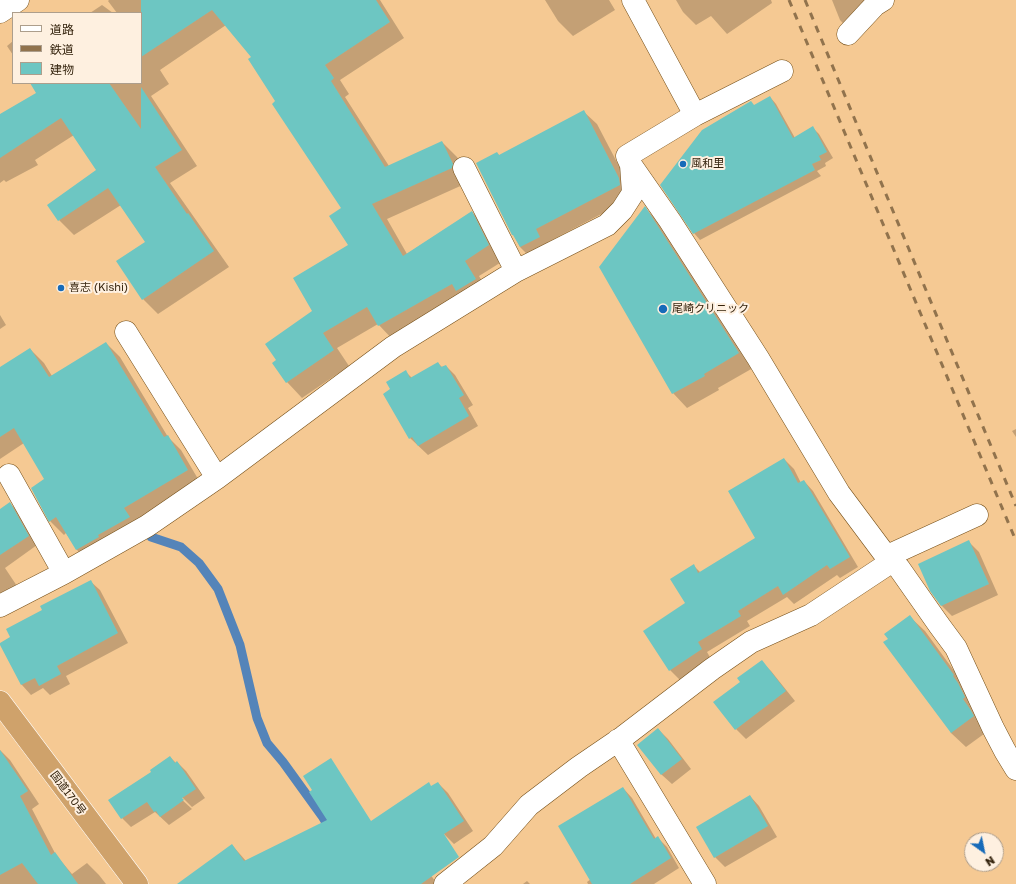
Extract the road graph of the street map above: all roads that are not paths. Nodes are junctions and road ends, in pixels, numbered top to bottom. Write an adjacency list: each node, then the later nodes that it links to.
1 (18, 0): 4 (street)
2 (633, 0): 7 (street)
3 (883, 0): 5 (street)
4 (0, 12)
5 (848, 34)
6 (782, 71): 7 (street)
7 (695, 115): 8 (street)
8 (631, 165): 10 (street); 15 (street)
9 (464, 168): 10 (street)
10 (516, 271): 13 (street)
11 (126, 332): 13 (street)
12 (9, 475): 16 (street)
13 (217, 478): 16 (street)
14 (977, 515): 15 (street)
15 (889, 560): 19 (street); 20 (street)
16 (64, 573): 17 (street)
17 (0, 606)
18 (0, 702): 21 (highway, 国道170号)
19 (618, 740): 22 (street); 23 (street)
20 (1016, 769)
21 (137, 884)
22 (444, 884)
23 (705, 884)

